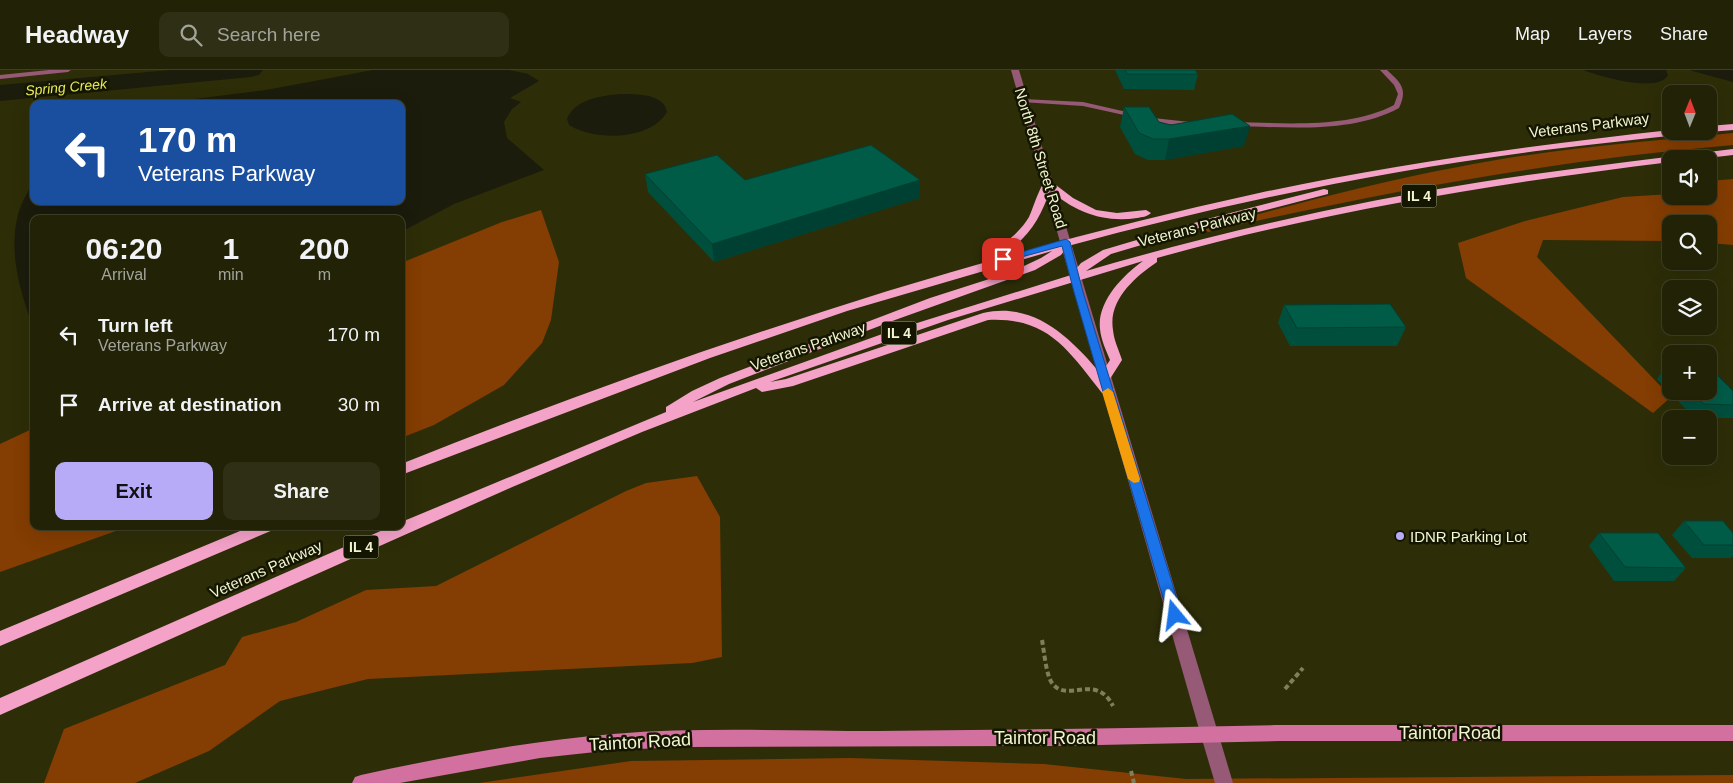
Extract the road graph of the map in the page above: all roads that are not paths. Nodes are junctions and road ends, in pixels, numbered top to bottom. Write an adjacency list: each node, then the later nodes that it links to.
1 (68, 70): 4 (lane)
2 (1014, 70): 5 (street, North 8th Street Road)
3 (1383, 70): 7 (lane)
4 (0, 77)
5 (1024, 103): 6 (lane); 15 (street, North 8th Street Road)
6 (1197, 124)
7 (1227, 124)
8 (1733, 127): 9 (highway)
9 (1718, 129)
10 (1662, 134): 14 (highway, Veterans Parkway / IL 4)
11 (1733, 152): 12 (highway, Veterans Parkway / IL 4)
12 (1717, 154)
13 (1662, 160): 18 (highway, Veterans Parkway / IL 4)
14 (1356, 176): 16 (highway, Veterans Parkway / IL 4); 19 (highway)
15 (1048, 182): 16 (highway); 17 (street, North 8th Street Road); 20 (highway)
16 (1329, 182): 17 (highway, Veterans Parkway / IL 4)
17 (1066, 242): 19 (street, North 8th Street Road); 20 (highway, Veterans Parkway / IL 4); 23 (highway)
18 (1170, 251): 19 (highway, Veterans Parkway / IL 4); 21 (highway)
19 (1075, 277): 21 (street, North 8th Street Road); 22 (highway, Veterans Parkway / IL 4)
20 (928, 281): 24 (highway, Veterans Parkway / IL 4)
21 (1106, 385): 22 (highway); 31 (street, North 8th Street Road)
22 (724, 395): 23 (highway, Veterans Parkway / IL 4)
23 (654, 422): 25 (highway, Veterans Parkway / IL 4)
24 (405, 468)
25 (405, 528)
26 (259, 530): 28 (highway)
27 (400, 530): 29 (highway, Veterans Parkway / IL 4)
28 (0, 639)
29 (0, 706)
30 (1733, 733): 31 (main road, Taintor Road)
31 (1210, 736): 32 (main road, Taintor Road); 33 (street, North 8th Street Road)
32 (361, 783)
33 (1224, 783)

